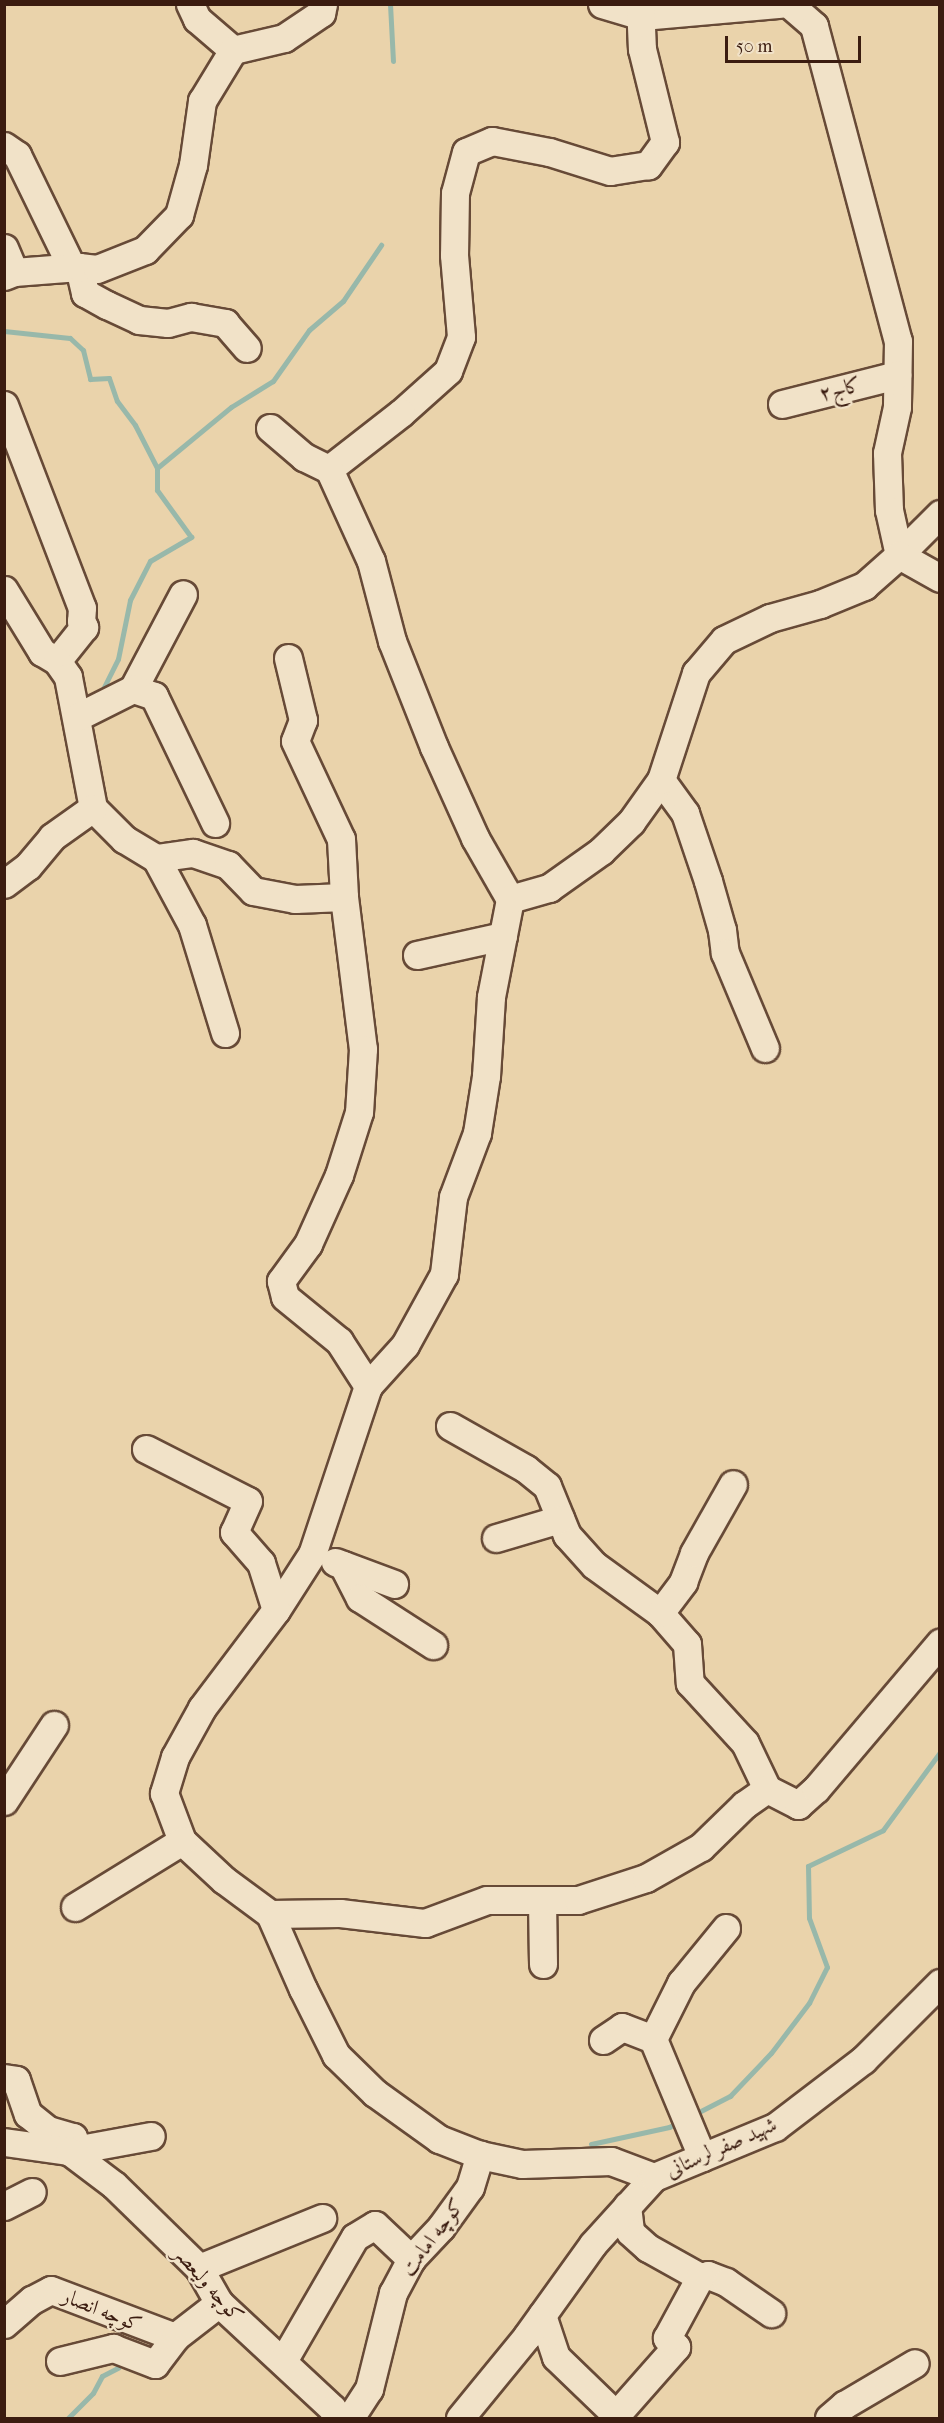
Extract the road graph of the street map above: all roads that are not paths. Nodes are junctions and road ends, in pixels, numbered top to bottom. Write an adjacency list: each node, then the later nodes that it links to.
1 (190, 4): 7 (street)
2 (323, 4): 7 (street)
3 (602, 4): 6 (street)
4 (780, 4): 6 (street)
5 (789, 4): 12 (street)
6 (641, 10): 16 (street)
7 (233, 50): 10 (street)
8 (4, 146): 10 (street)
9 (8, 265): 10 (street)
10 (75, 268): 11 (street)
11 (247, 348)
12 (897, 375): 13 (street, کاج۲); 18 (street)
13 (782, 404)
14 (4, 405): 23 (street)
15 (270, 428): 16 (street)
16 (329, 469): 32 (street)
17 (939, 514): 18 (street)
18 (899, 555): 19 (street); 26 (street)
19 (939, 578)
20 (4, 590): 23 (street)
21 (183, 594): 24 (street)
22 (288, 658): 31 (street)
23 (57, 661): 25 (street)
24 (133, 689): 25 (street); 28 (street)
25 (77, 717): 27 (street)
26 (661, 780): 32 (street); 36 (street)
27 (93, 808): 29 (street); 30 (street)
28 (215, 823)
29 (156, 858): 31 (street); 35 (street)
30 (4, 884)
31 (344, 897): 37 (street)
32 (510, 899): 33 (street)
33 (503, 936): 34 (street); 37 (street)
34 (417, 955)
35 (225, 1033)
36 (765, 1048)
37 (368, 1386): 43 (street)
38 (450, 1426): 41 (street)
39 (147, 1449): 46 (street)
40 (733, 1484): 47 (street)
41 (560, 1519): 42 (street); 47 (street)
42 (496, 1538)
43 (312, 1554): 44 (street); 46 (street)
44 (343, 1565): 45 (street); 49 (street)
45 (394, 1584)
46 (276, 1610): 53 (street)
47 (660, 1613): 51 (street)
48 (939, 1643): 51 (street)
49 (433, 1645)
50 (54, 1725): 52 (street)
51 (767, 1789): 54 (street)
52 (4, 1801)
53 (182, 1841): 55 (street); 56 (street)
54 (542, 1900): 56 (street); 58 (street)
55 (75, 1907)
56 (270, 1914): 66 (street)
57 (726, 1928): 61 (street)
58 (543, 1964)
59 (938, 1987): 67 (street, شهید صفر لرستانی)
60 (603, 2040): 61 (street)
61 (653, 2040): 67 (street)
62 (4, 2078): 65 (street)
63 (151, 2136): 65 (street)
64 (4, 2142): 65 (street, کوچه ولیعصر)
65 (69, 2151): 74 (street, کوچه ولیعصر)
66 (480, 2155): 68 (street); 73 (street, کوچه امامت)
67 (702, 2157): 68 (street, شهید صفر لرستانی)
68 (654, 2177): 71 (street, شهید صفر لرستانی)
69 (32, 2193): 70 (street)
70 (4, 2206)
71 (627, 2206): 75 (street); 78 (street, شهید صفر لرستانی)
72 (321, 2218): 74 (street)
73 (411, 2259): 82 (street); 85 (street, کوچه امامت)
74 (199, 2268): 76 (street, کوچه ولیعصر)
75 (700, 2277): 77 (street); 78 (street)
76 (219, 2303): 80 (street, کوچه انصار); 82 (street, کوچه ولیعصر)
77 (771, 2313)
78 (542, 2315): 86 (street, شهید صفر لرستانی)
79 (4, 2324): 80 (street, کوچه انصار)
80 (175, 2337): 81 (street, کوچه انصار)
81 (60, 2361)
82 (283, 2361): 84 (street, کوچه ولیعصر)
83 (915, 2363): 87 (street)
84 (338, 2418)
85 (350, 2418)
86 (460, 2418)
87 (829, 2418)

